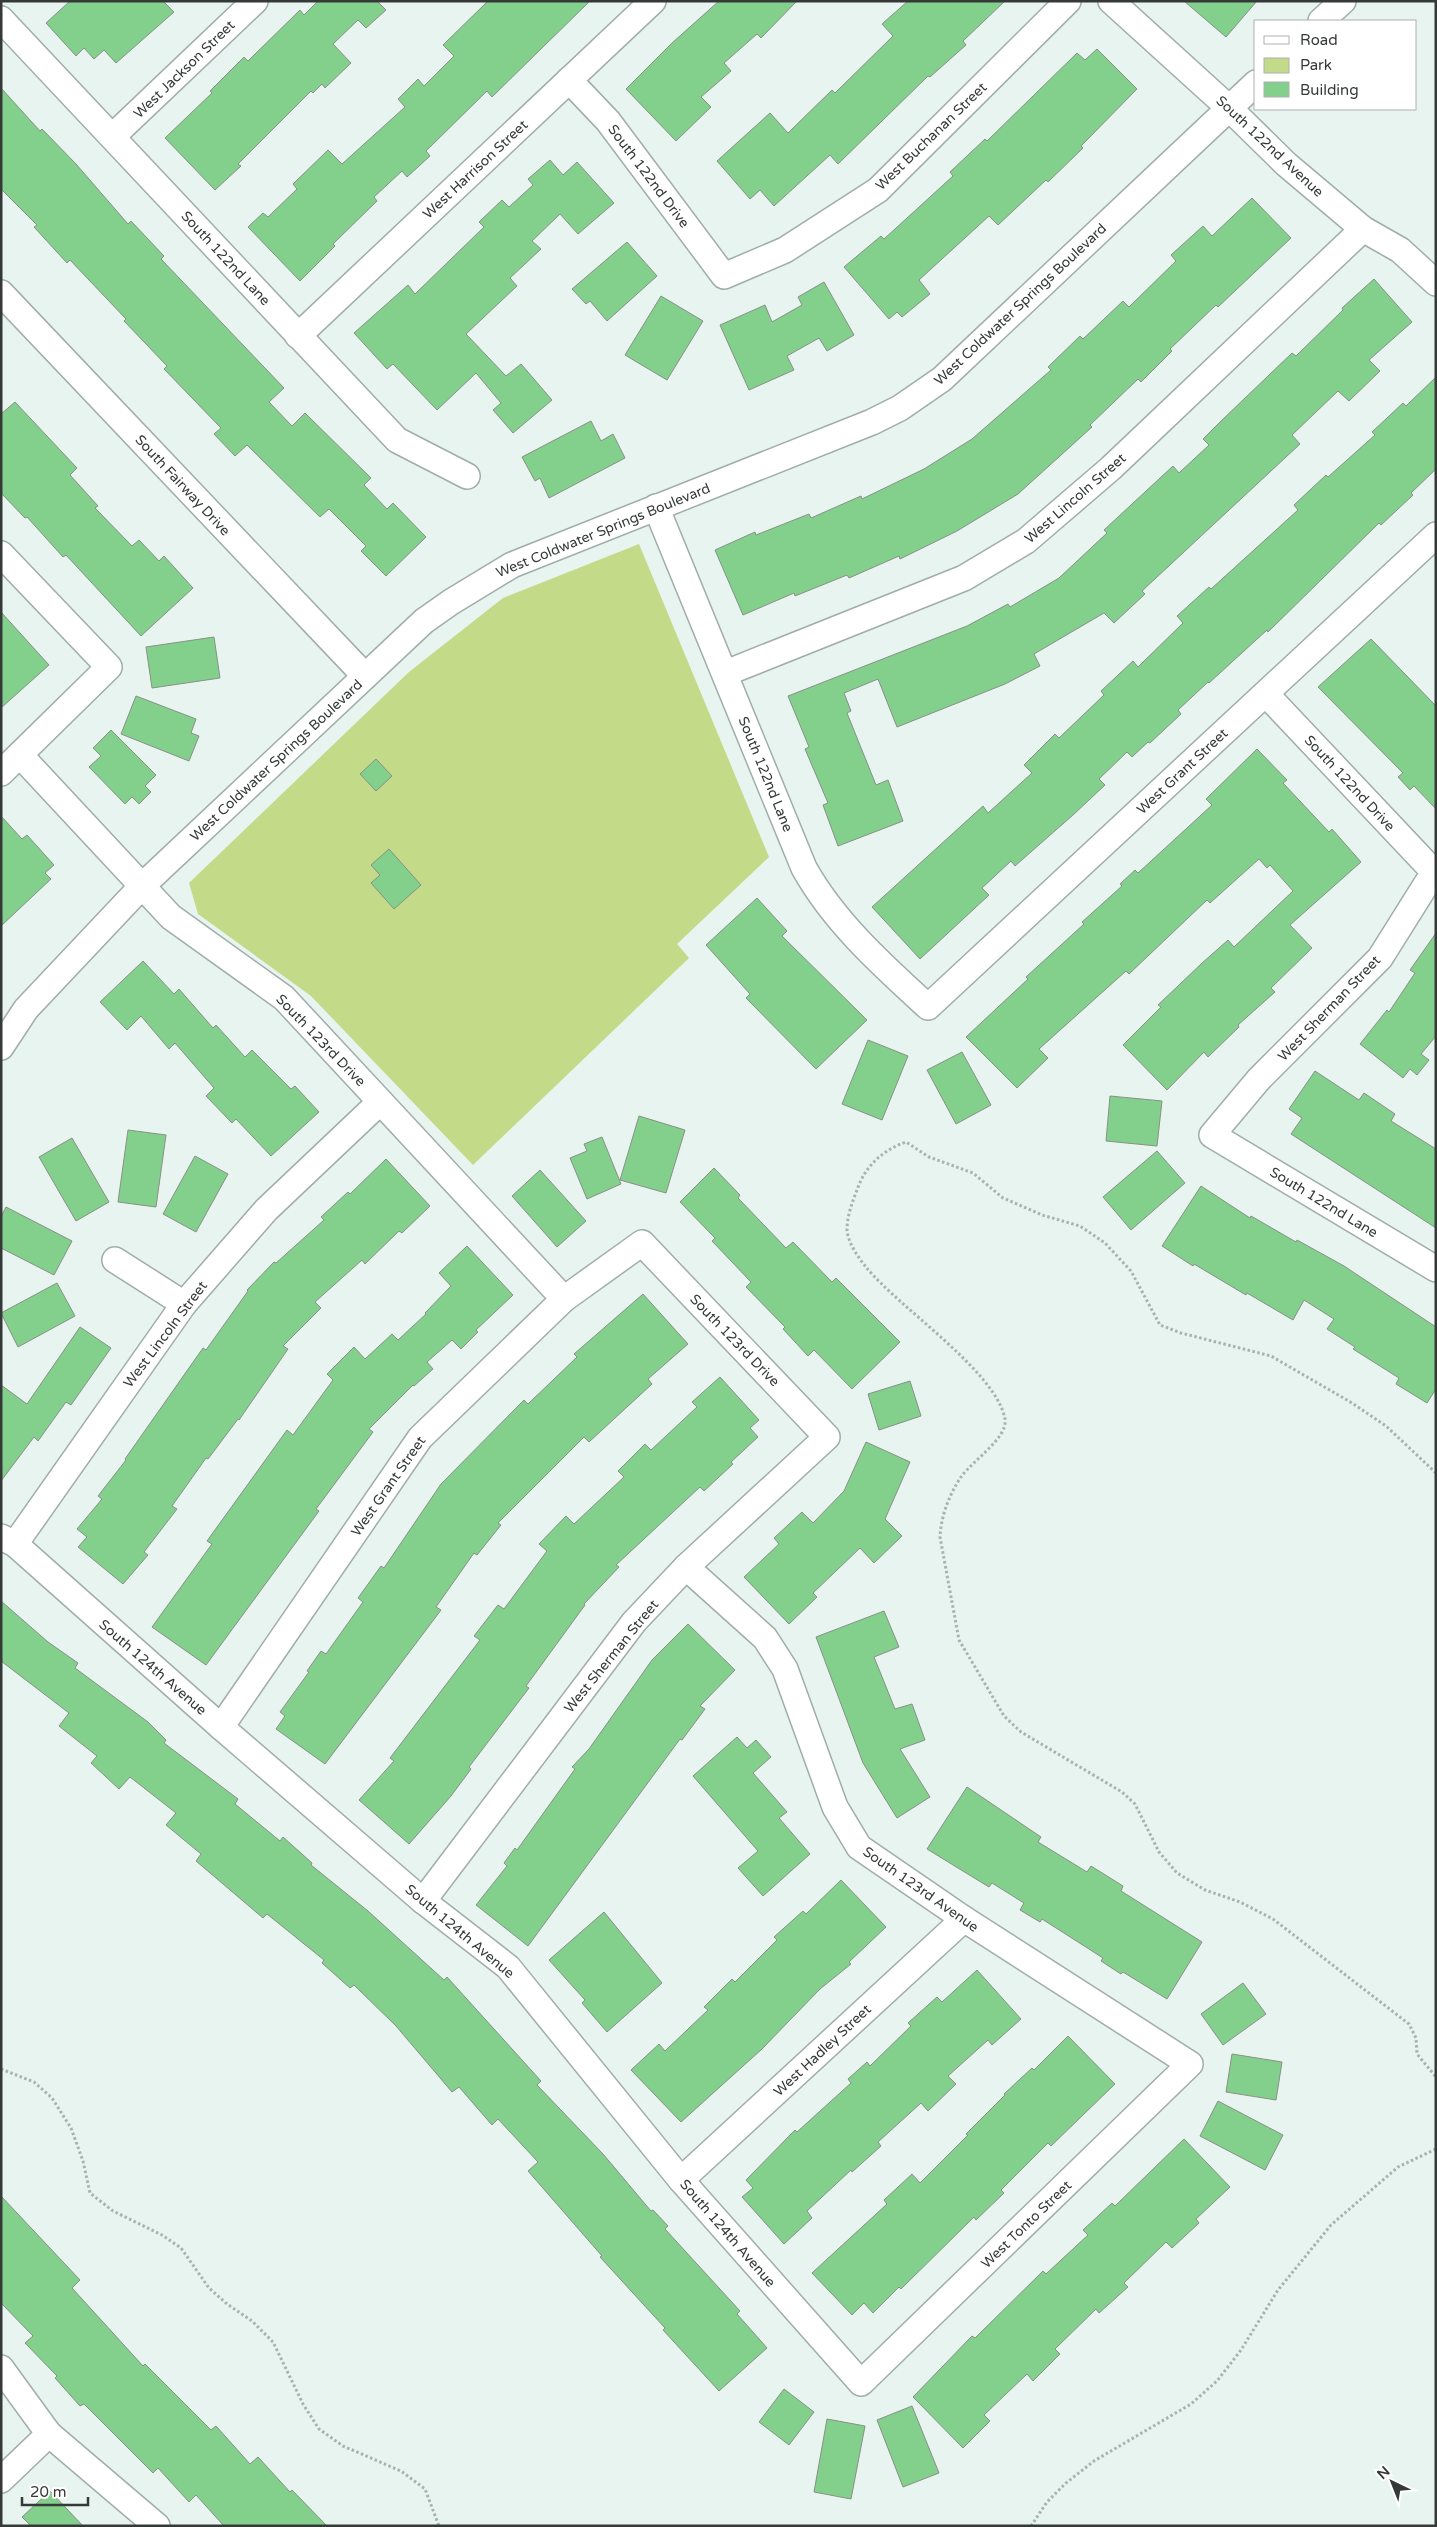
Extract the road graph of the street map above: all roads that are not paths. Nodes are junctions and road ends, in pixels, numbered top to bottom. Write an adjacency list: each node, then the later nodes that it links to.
1 (255, 1): 11 (street, West Jackson Street)
2 (653, 1): 8 (street, West Harrison Street)
3 (1068, 1): 13 (street, West Buchanan Street)
4 (1111, 1): 10 (street, South 122nd Avenue)
5 (1342, 1): 7 (street)
6 (1, 19): 11 (street, South 122nd Lane)
7 (1322, 20)
8 (569, 80): 13 (street, South 122nd Drive); 16 (street, West Harrison Street)
9 (1254, 85): 10 (street, West Coldwater Springs Boulevard)
10 (1229, 108): 12 (street, South 122nd Avenue); 18 (street, West Coldwater Springs Boulevard)
11 (113, 136): 16 (street, South 122nd Lane)
12 (1363, 229): 14 (street, South 122nd Avenue); 21 (street, West Lincoln Street)
13 (724, 276)
14 (1436, 283)
15 (1, 293): 22 (street, South Fairway Drive)
16 (298, 336): 17 (street, South 122nd Lane)
17 (467, 476)
18 (656, 507): 21 (street, South 122nd Lane); 22 (street, West Coldwater Springs Boulevard)
19 (1436, 535): 23 (street, West Grant Street)
20 (1, 554): 24 (street)
21 (726, 673): 28 (street, South 122nd Lane)
22 (365, 676): 27 (street, West Coldwater Springs Boulevard)
23 (1266, 694): 26 (street, South 122nd Drive); 28 (street, West Grant Street)
24 (20, 755): 25 (street); 27 (street, South 123rd Drive)
25 (1, 773)
26 (1434, 872): 31 (street, West Sherman Street)
27 (143, 885): 29 (street, West Coldwater Springs Boulevard); 30 (street, South 123rd Drive)
28 (928, 1007)
29 (1, 1047)
30 (380, 1102): 35 (street, South 123rd Drive); 36 (street, West Lincoln Street)
31 (1212, 1135): 34 (street, South 122nd Lane)
32 (642, 1243): 35 (street, West Grant Street); 37 (street, South 123rd Drive)
33 (115, 1260): 36 (street)
34 (1436, 1269)
35 (564, 1299): 40 (street, West Grant Street)
36 (184, 1304): 38 (street, West Lincoln Street)
37 (828, 1437): 39 (street, West Sherman Street)
38 (8, 1540): 40 (street, South 124th Avenue)
39 (686, 1567): 41 (street, West Sherman Street); 42 (street, South 123rd Avenue)
40 (220, 1727): 41 (street, South 124th Avenue)
41 (423, 1901): 44 (street, South 124th Avenue)
42 (964, 1919): 43 (street, South 123rd Avenue); 44 (street, West Hadley Street)
43 (1190, 2064): 46 (street, West Tonto Street)
44 (681, 2180): 46 (street, South 124th Avenue)
45 (1, 2368): 47 (street)
46 (860, 2383)
47 (50, 2434): 48 (street); 49 (street)
48 (1, 2480)
49 (157, 2526)

